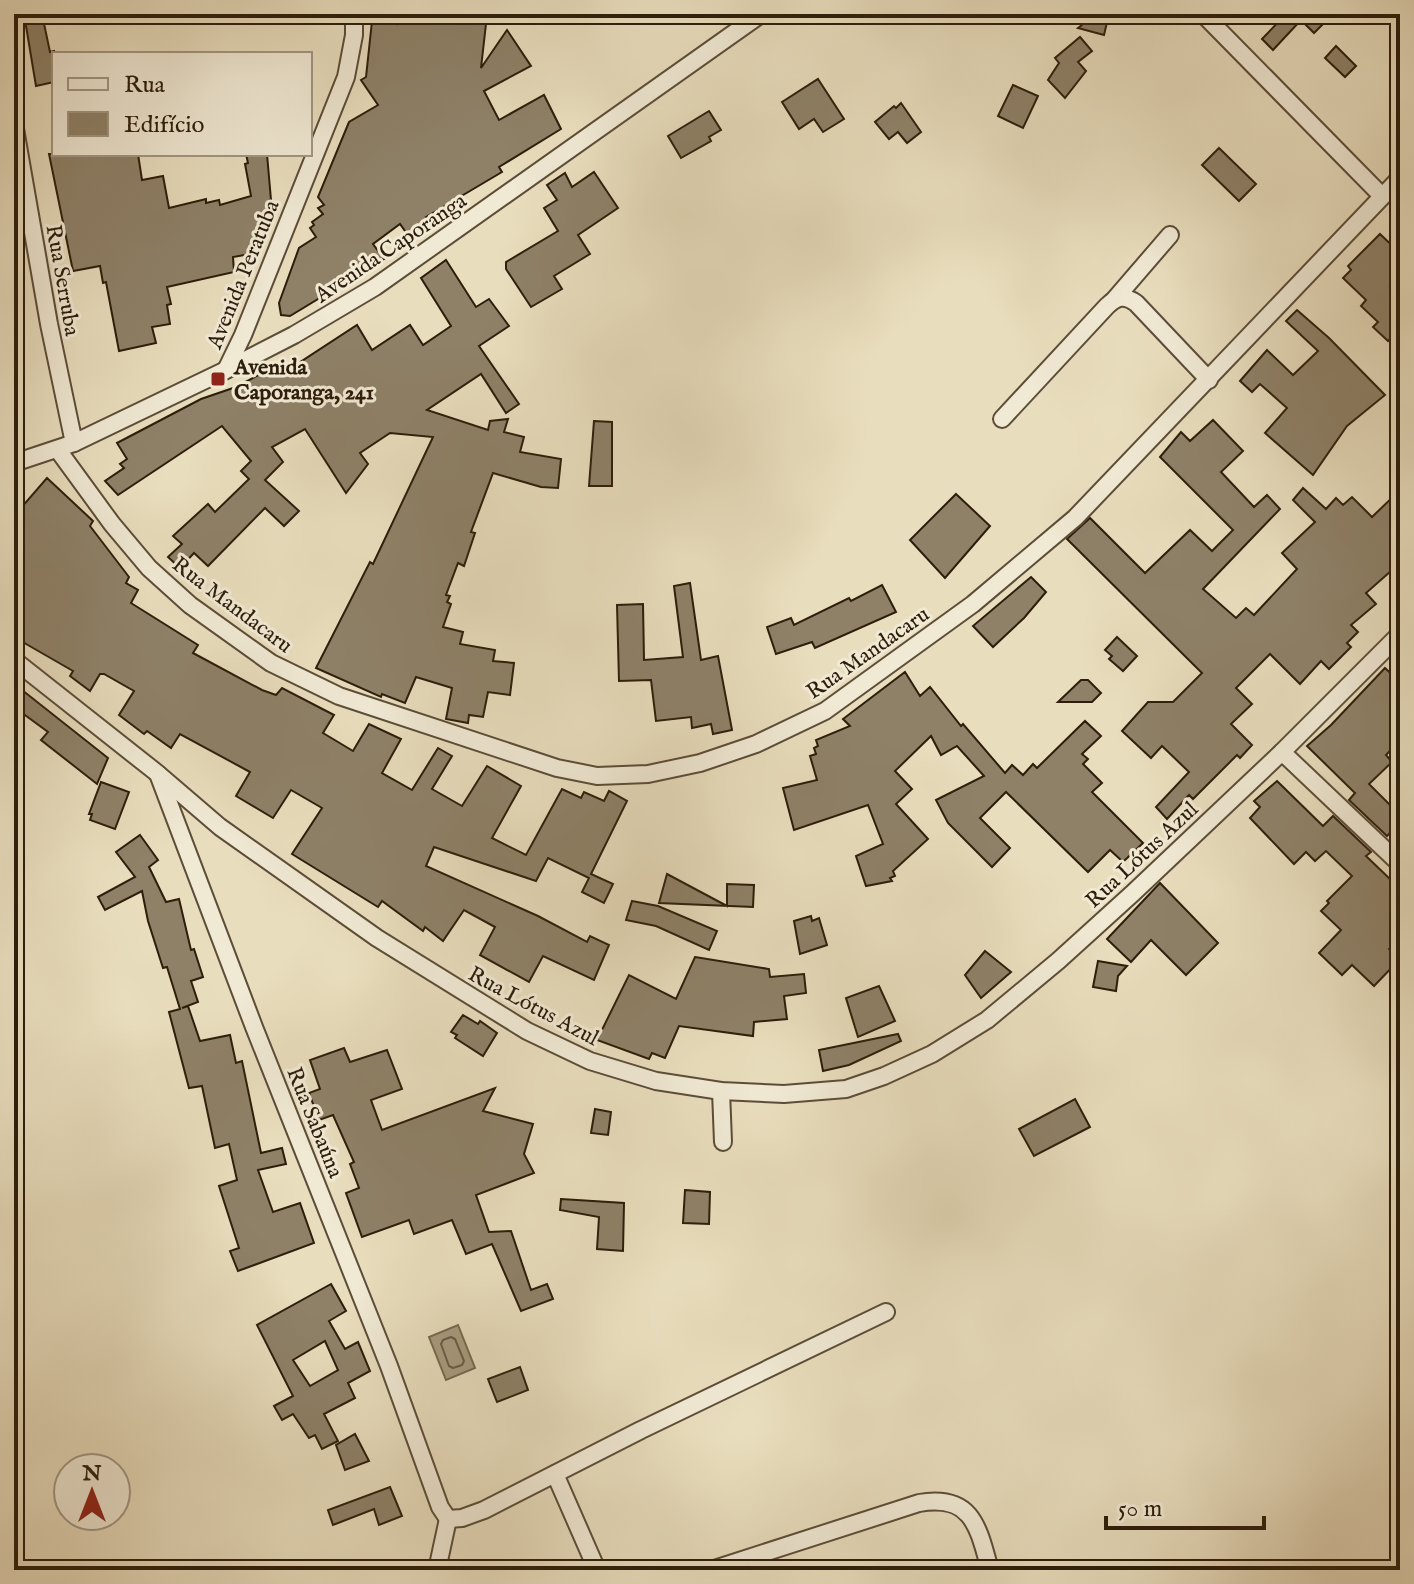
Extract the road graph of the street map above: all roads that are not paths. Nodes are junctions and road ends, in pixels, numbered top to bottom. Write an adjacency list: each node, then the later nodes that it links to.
1 (354, 14): 9 (street, Avenida Peratuba)
2 (761, 14): 9 (street, Avenida Caporanga)
3 (1203, 14): 6 (street)
4 (14, 123): 12 (street, Rua Serruba)
5 (1400, 178): 6 (street, Rua Mandacaru)
6 (1382, 196): 10 (street, Rua Mandacaru)
7 (1170, 235): 8 (street)
8 (1114, 300): 10 (street); 11 (street)
9 (226, 370): 12 (street, Avenida Caporanga)
10 (1209, 380): 12 (street, Rua Mandacaru)
11 (1002, 419)
12 (66, 447): 13 (street, Avenida Caporanga)
13 (14, 463)
14 (1400, 634): 16 (street, Rua Lótus Azul)
15 (14, 660): 17 (street, Rua Lótus Azul)
16 (1282, 752): 18 (street); 19 (street, Rua Lótus Azul)
17 (157, 773): 19 (street, Rua Lótus Azul); 23 (street, Rua Sabaúna)
18 (1400, 864)
19 (721, 1091): 20 (street)
20 (723, 1142)
21 (886, 1312): 22 (street)
22 (555, 1474): 23 (street); 25 (street)
23 (448, 1519): 24 (street)
24 (437, 1570)
25 (597, 1570)
26 (711, 1570): 27 (street)
27 (990, 1570)

